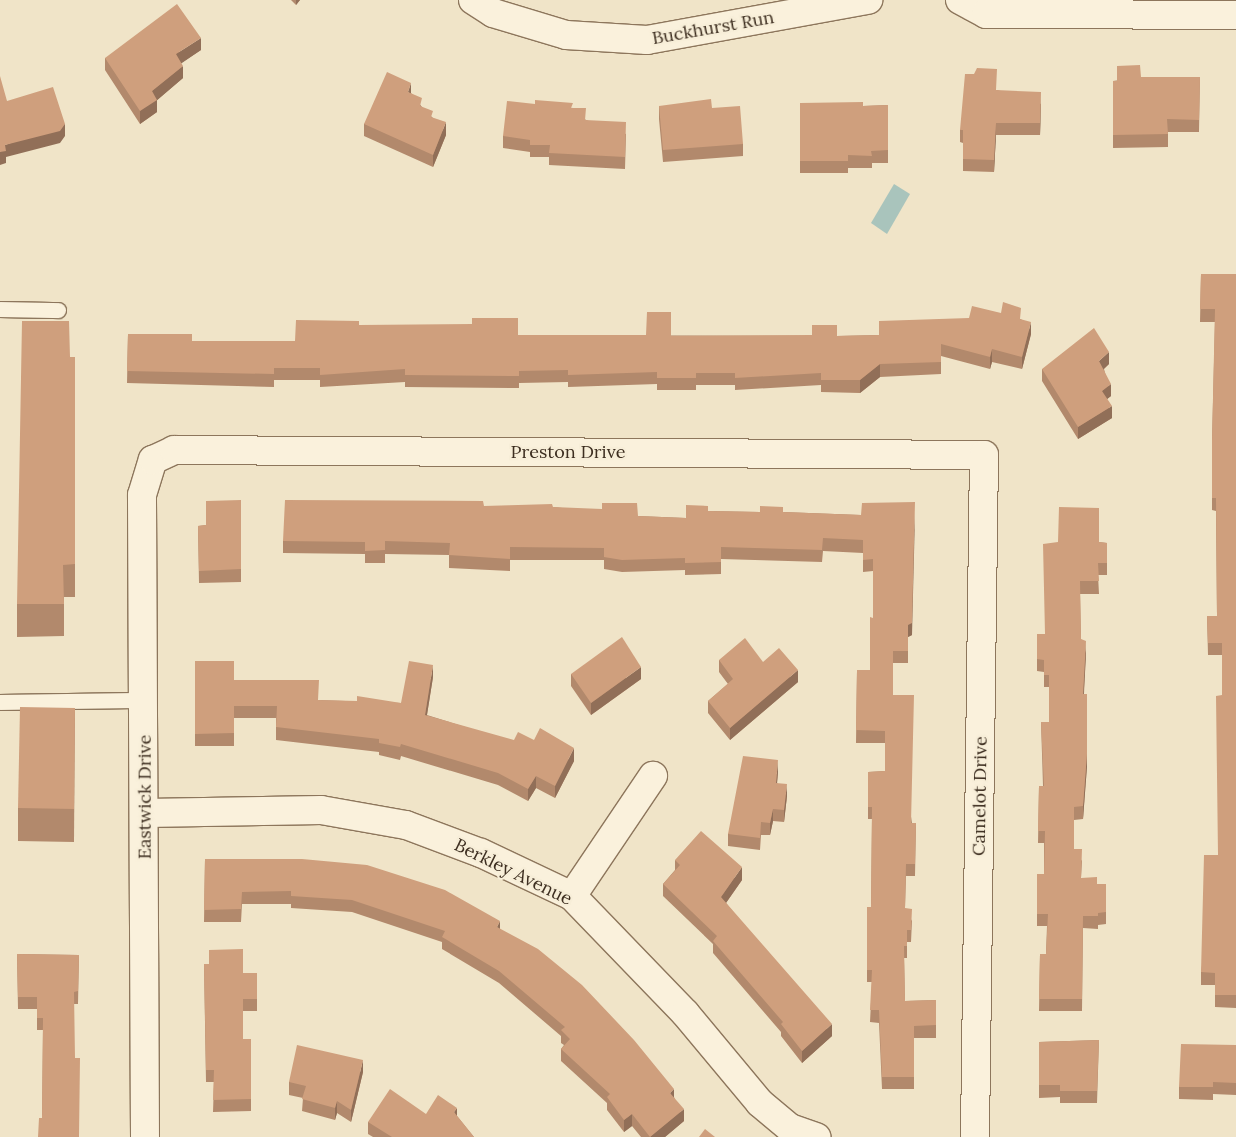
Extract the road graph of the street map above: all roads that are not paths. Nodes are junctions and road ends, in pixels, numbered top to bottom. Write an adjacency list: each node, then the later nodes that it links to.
1 (473, 0): 2 (street, Buckhurst Run)
2 (868, 0)
3 (960, 0): 4 (street)
4 (1236, 15)
5 (0, 310): 6 (lane)
6 (58, 310)
7 (984, 455): 8 (street, Preston Drive); 16 (street, Camelot Drive)
8 (153, 460): 9 (street, Eastwick Drive)
9 (145, 700): 10 (lane); 12 (street, Eastwick Drive)
10 (0, 702)
11 (653, 776): 13 (street)
12 (146, 813): 13 (street, Berkley Avenue); 14 (street, Eastwick Drive)
13 (572, 896): 15 (street, Berkley Avenue)
14 (145, 1137)
15 (816, 1137)
16 (975, 1137)

